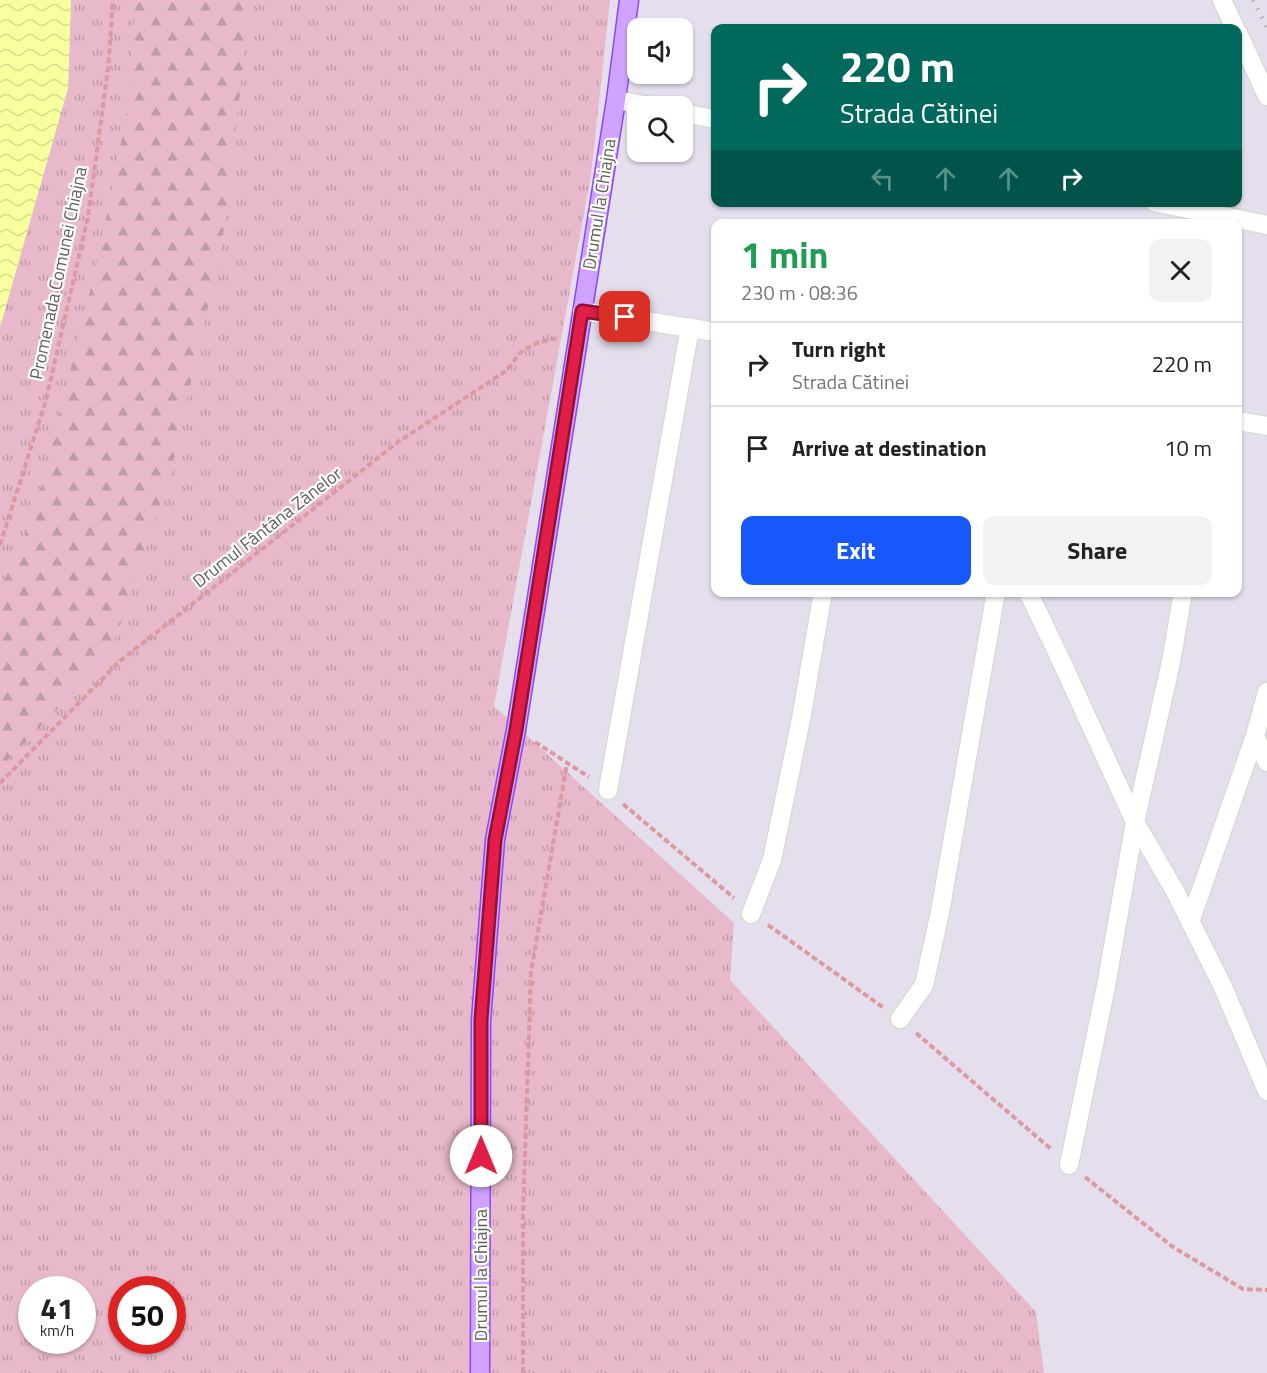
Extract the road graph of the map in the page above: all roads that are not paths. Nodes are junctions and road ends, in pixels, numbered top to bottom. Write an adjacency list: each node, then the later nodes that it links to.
1 (629, 0): 6 (main road, Drumul la Chiajna)
2 (1222, 0): 3 (street)
3 (1233, 24)
4 (1242, 42): 5 (street)
5 (1267, 96)
6 (616, 100): 7 (street); 14 (main road, Drumul la Chiajna)
7 (627, 102)
8 (693, 114): 9 (street)
9 (711, 118)
10 (1179, 207): 11 (street)
11 (1238, 219)
12 (1242, 220): 13 (street)
13 (1267, 225)
14 (582, 311): 15 (street); 33 (main road, Drumul la Chiajna)
15 (690, 327): 16 (street); 26 (street)
16 (711, 331)
17 (1242, 422): 18 (street)
18 (1267, 426)
19 (822, 597): 28 (street)
20 (995, 597): 30 (street)
21 (1030, 597): 27 (street)
22 (1183, 597): 27 (street)
23 (1267, 692): 24 (street)
24 (1255, 736): 25 (street); 29 (street)
25 (1267, 762)
26 (608, 790)
27 (1135, 822): 29 (street); 32 (street)
28 (751, 914)
29 (1190, 922): 31 (street)
30 (900, 1019)
31 (1267, 1091)
32 (1069, 1165)
33 (480, 1373)

